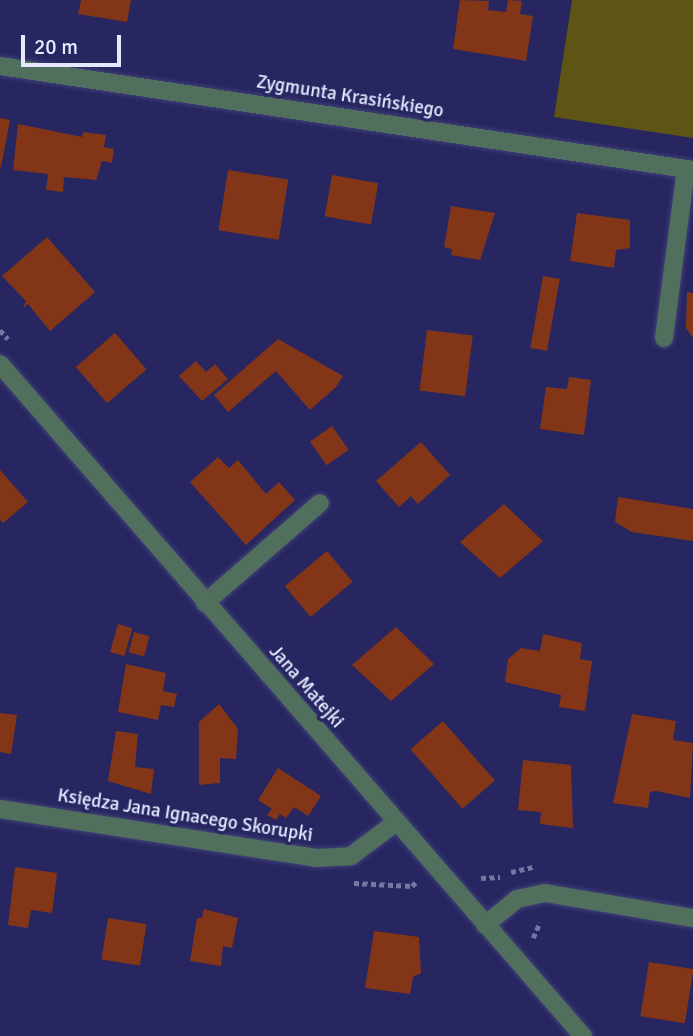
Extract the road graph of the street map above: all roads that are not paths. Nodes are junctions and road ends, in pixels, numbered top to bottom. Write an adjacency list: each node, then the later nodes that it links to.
1 (0, 66): 2 (street, Zygmunta Krasińskiego)
2 (689, 169): 3 (street)
3 (664, 338)
4 (0, 364): 6 (street, Jana Matejki)
5 (320, 503): 6 (street)
6 (205, 603): 8 (street, Jana Matejki)
7 (0, 809): 8 (street, Księdza Jana Ignacego Skorupki)
8 (395, 823): 10 (street, Jana Matejki)
9 (693, 918): 10 (street)
10 (485, 925): 11 (street, Jana Matejki)
11 (583, 1036)

